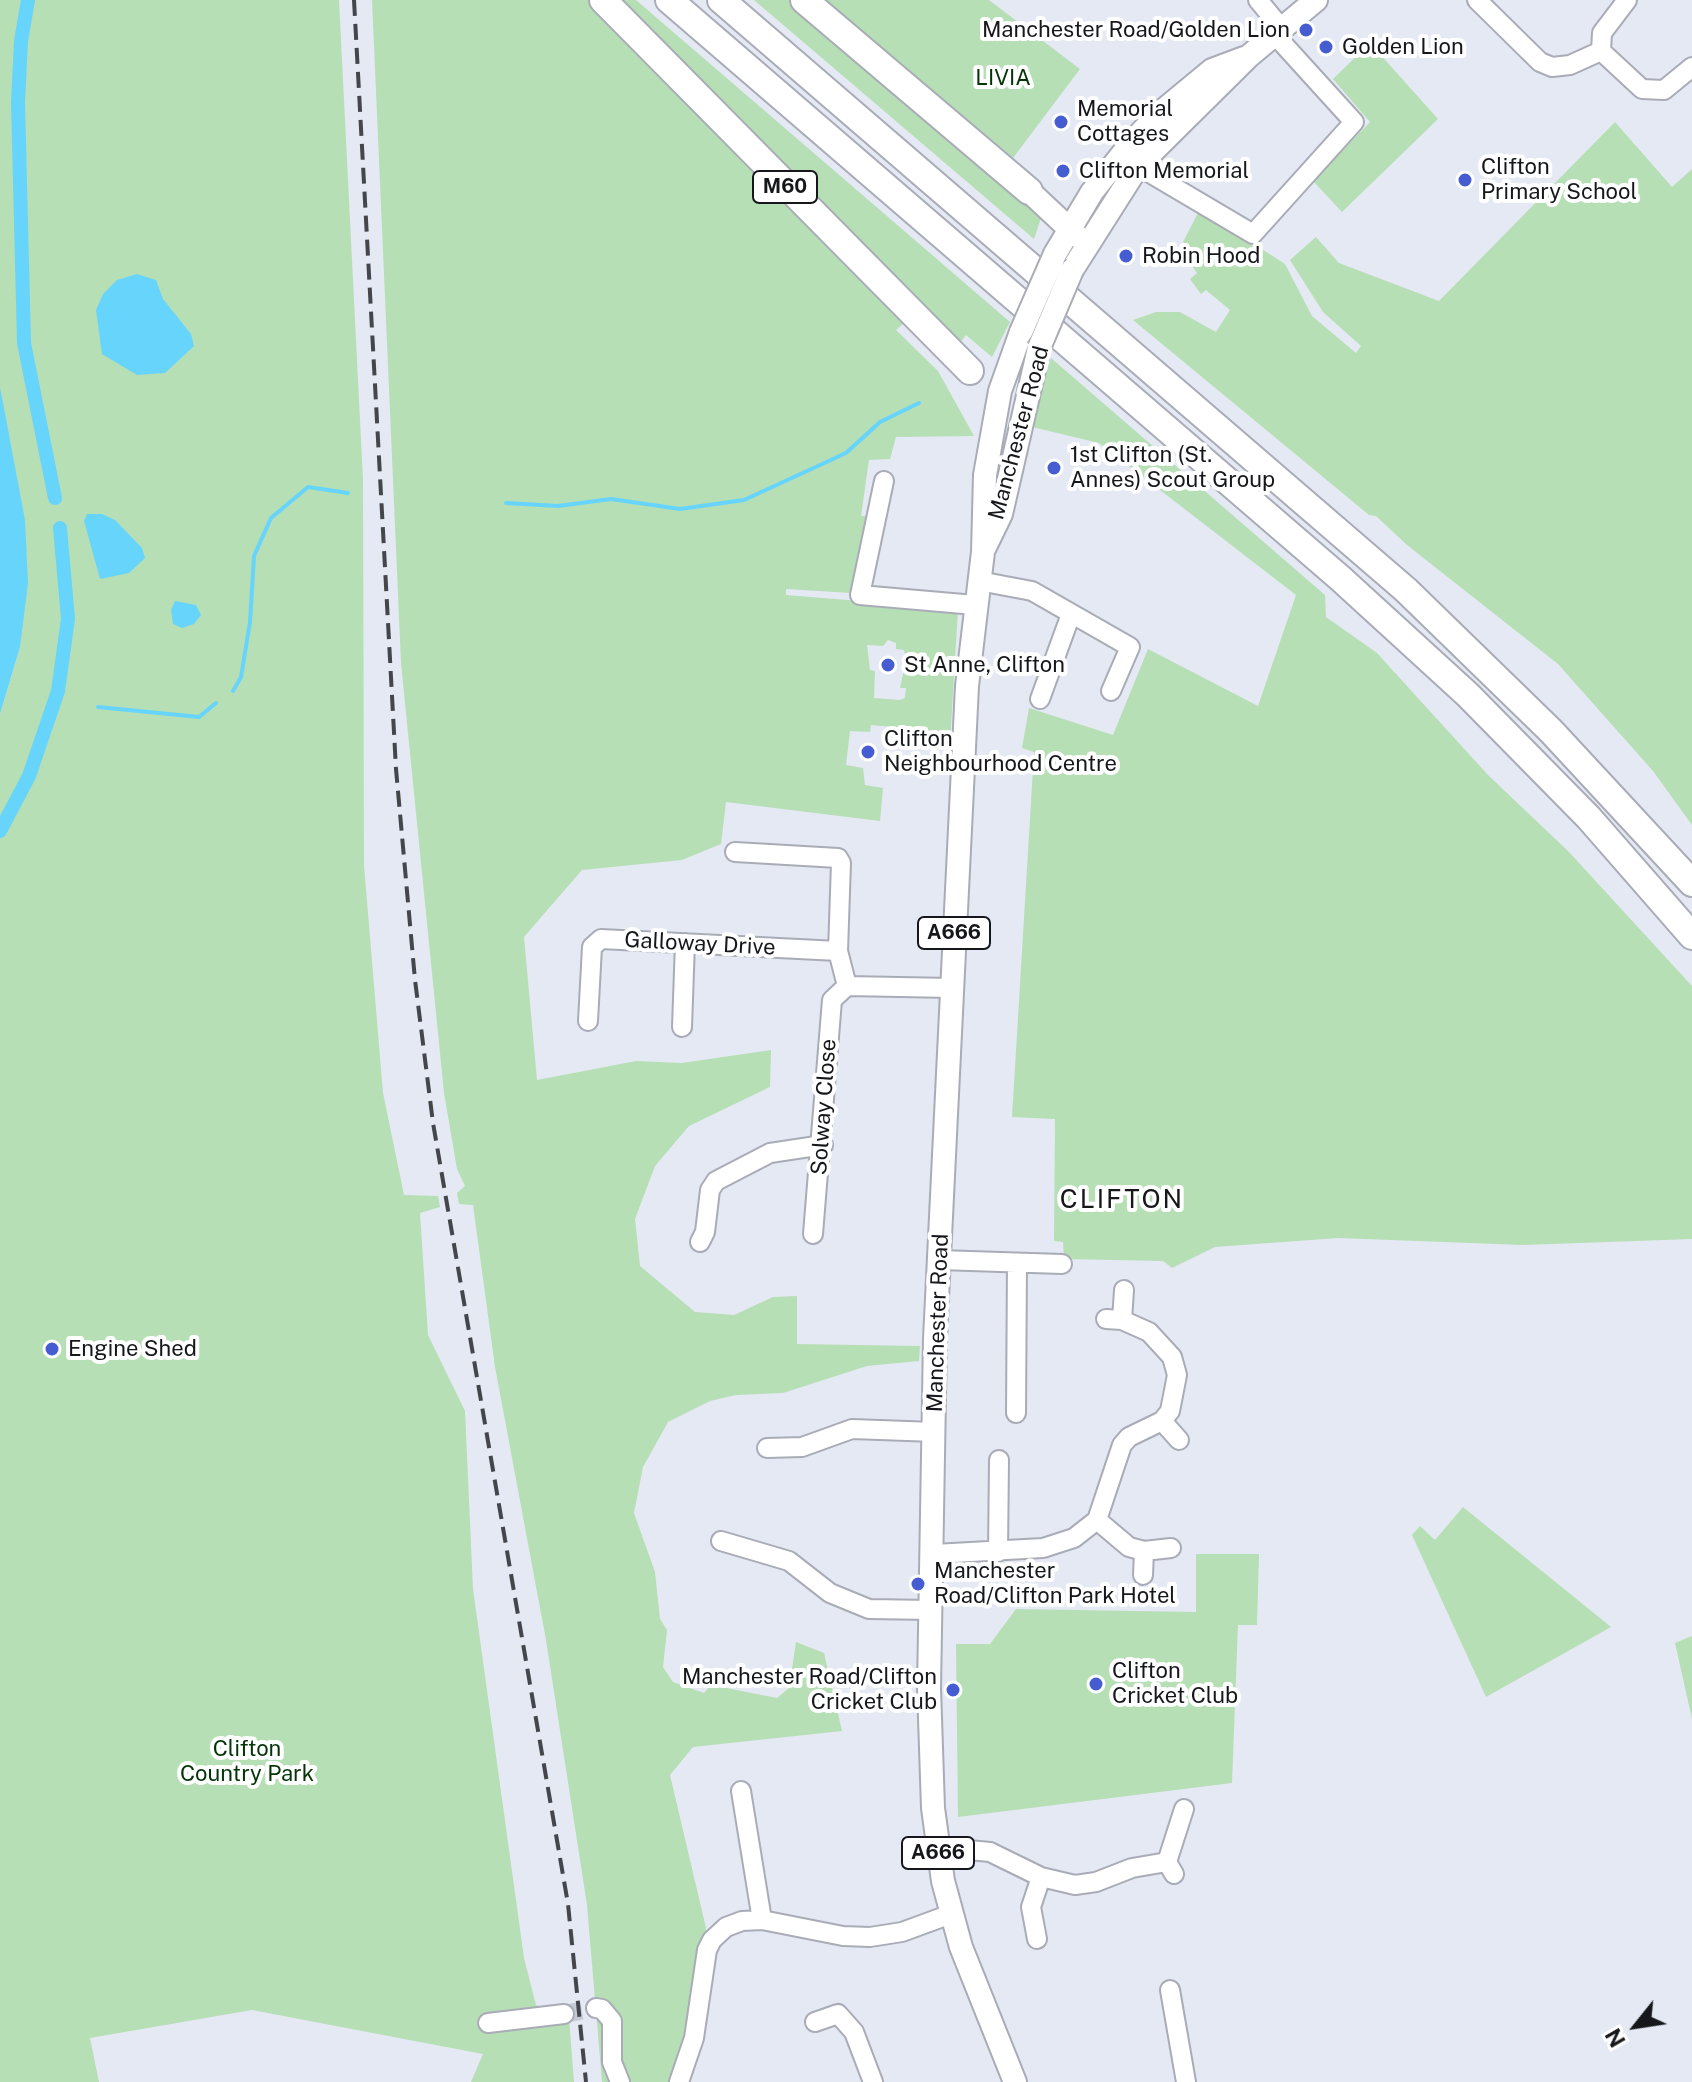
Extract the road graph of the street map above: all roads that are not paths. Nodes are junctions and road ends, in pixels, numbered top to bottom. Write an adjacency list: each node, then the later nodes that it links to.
1 (603, 0): 18 (highway, M60)
2 (669, 0): 30 (highway, M60)
3 (721, 0): 29 (highway)
4 (804, 0): 14 (highway)
5 (1258, 0): 9 (street)
6 (1316, 0): 9 (main road, A666)
7 (1477, 0): 10 (street)
8 (1627, 0): 10 (street)
9 (1278, 32): 11 (main road, A666); 13 (street)
10 (1601, 51): 12 (street)
11 (1249, 56): 13 (main road, A666); 15 (main road, A666)
12 (1692, 67)
13 (1138, 166): 17 (main road, A666)
14 (1029, 191): 15 (main road); 16 (main road)
15 (1092, 192): 16 (main road, A666)
16 (1069, 227): 17 (main road); 20 (main road, Manchester Road / A666, bridge)
17 (1076, 262): 19 (main road, Manchester Road / A666, bridge)
18 (970, 371): 20 (main road)
19 (1032, 372): 20 (main road); 22 (main road, Manchester Road / A666)
20 (1000, 391): 22 (main road, Manchester Road / A666)
21 (884, 481): 24 (street)
22 (983, 552): 23 (main road, Manchester Road / A666)
23 (979, 581): 24 (main road, Manchester Road / A666); 25 (street)
24 (975, 605): 34 (main road, Manchester Road / A666)
25 (1071, 614): 26 (street); 27 (street)
26 (1111, 691)
27 (1040, 699)
28 (735, 852): 32 (street)
29 (1692, 883)
30 (1692, 936)
31 (685, 943): 32 (street, Galloway Drive); 35 (street, Galloway Drive); 36 (street)
32 (838, 951): 33 (street)
33 (847, 986): 34 (street); 37 (street, Solway Close)
34 (952, 988): 40 (main road, Manchester Road / A666)
35 (588, 1021)
36 (682, 1027)
37 (823, 1145): 38 (street, Solway Close); 39 (street)
38 (813, 1234)
39 (700, 1242)
40 (939, 1260): 41 (street); 46 (main road, Manchester Road / A666)
41 (1017, 1263): 42 (street); 44 (street)
42 (1062, 1264)
43 (1124, 1290): 45 (street)
44 (1016, 1413)
45 (1162, 1421): 47 (street); 50 (street)
46 (935, 1432): 48 (street); 55 (main road, Manchester Road / A666)
47 (1179, 1440)
48 (767, 1448)
49 (999, 1460): 54 (street)
50 (1097, 1520): 53 (street); 54 (street)
51 (721, 1541): 57 (street)
52 (1171, 1548): 53 (street)
53 (1144, 1551): 56 (street)
54 (998, 1552): 55 (street)
55 (934, 1554): 57 (main road, Manchester Road / A666)
56 (1143, 1575)
57 (931, 1610): 60 (main road, Manchester Road / A666)
58 (741, 1791): 63 (street)
59 (1184, 1809): 61 (street)
60 (937, 1847): 61 (street); 62 (main road, Manchester Road / A666)
61 (1041, 1877): 64 (street)
62 (951, 1914): 63 (street); 73 (main road, Manchester Road / A666)
63 (762, 1920): 71 (street)
64 (1037, 1939)
65 (1170, 1990): 74 (street)
66 (596, 2008): 70 (street)
67 (564, 2014): 69 (street)
68 (815, 2022): 72 (street)
69 (488, 2023)
70 (620, 2082)
71 (679, 2082)
72 (873, 2082)
73 (1015, 2082)
74 (1186, 2082)

